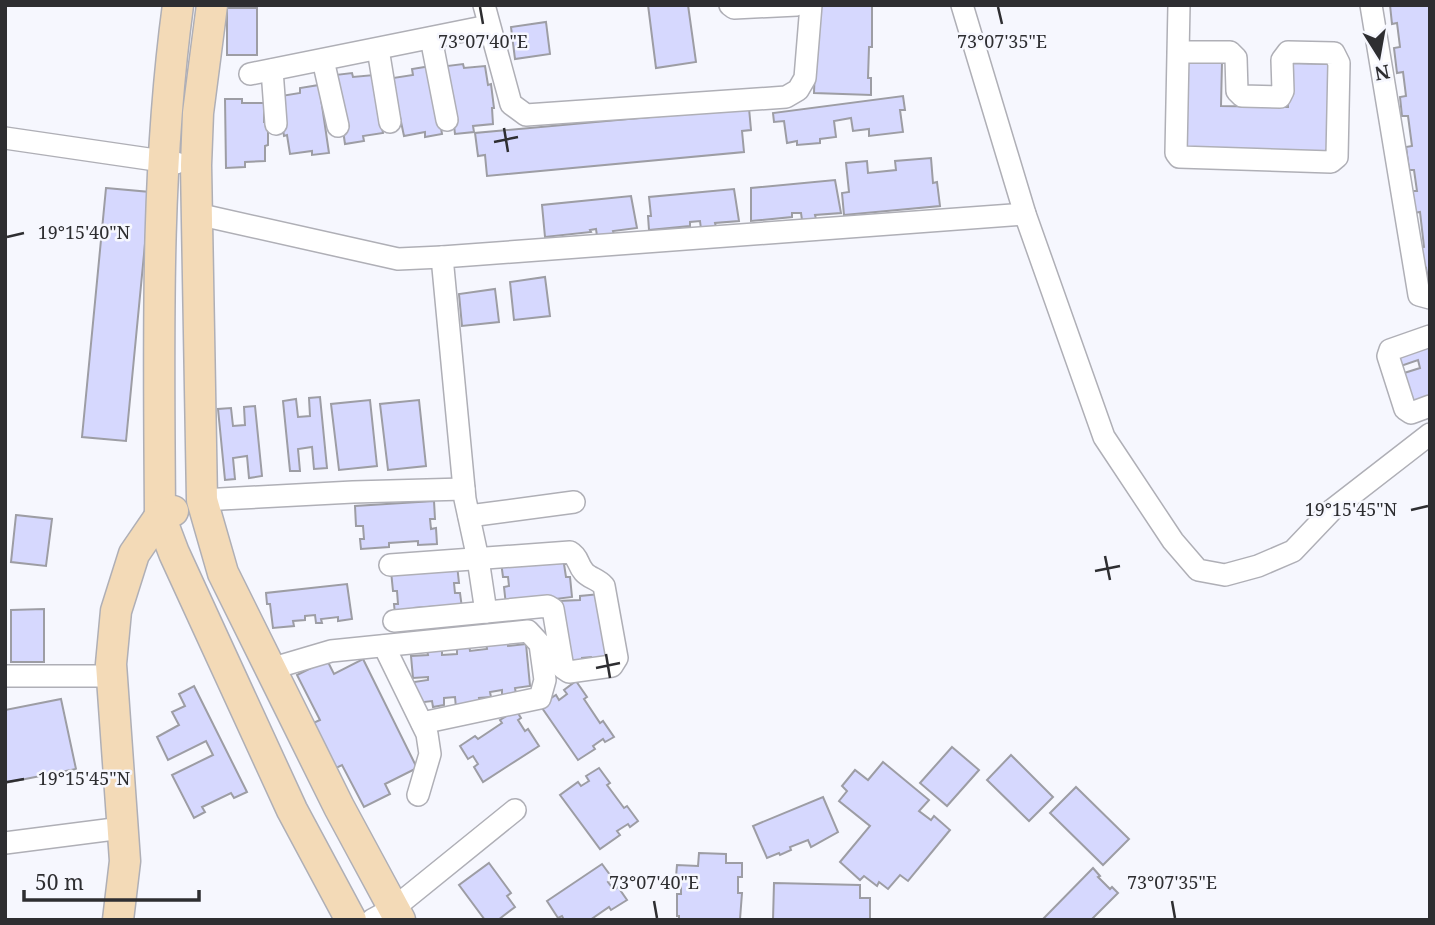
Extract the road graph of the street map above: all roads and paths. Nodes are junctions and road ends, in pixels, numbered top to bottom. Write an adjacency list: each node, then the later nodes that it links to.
1 (178, 5): 22 (street)
2 (212, 5): 23 (street)
3 (484, 5): 10 (street)
4 (730, 5): 5 (street)
5 (797, 5)
6 (811, 5): 10 (street)
7 (962, 5): 25 (street)
8 (1179, 5): 13 (street)
9 (1371, 5): 27 (street)
10 (488, 26): 11 (street)
11 (431, 38): 12 (street); 17 (street)
12 (378, 49): 14 (street); 18 (street)
13 (1178, 52): 13 (street)
14 (323, 60): 15 (street); 20 (street)
15 (272, 70): 16 (street); 19 (street)
16 (250, 74)
17 (447, 120)
18 (390, 122)
19 (276, 124)
20 (338, 126)
21 (5, 138): 22 (street)
22 (163, 162): 23 (street); 34 (street)
23 (196, 165): 24 (street)
24 (197, 214): 26 (street); 32 (street)
25 (1026, 214): 26 (street); 30 (street)
26 (442, 257): 31 (street)
27 (1430, 298)
28 (1430, 336): 29 (street)
29 (1430, 406)
30 (1430, 435)
31 (464, 489): 32 (street); 35 (street)
32 (202, 500): 34 (street); 40 (street)
33 (574, 502): 35 (street)
34 (160, 516): 42 (street); 45 (street)
35 (469, 516): 36 (street)
36 (478, 559): 37 (street); 38 (street); 38 (street)
37 (390, 565)
38 (486, 612): 39 (street)
39 (394, 621)
40 (251, 630): 42 (street); 43 (street)
41 (384, 646): 43 (street); 46 (street); 46 (street)
42 (217, 647): 53 (street)
43 (270, 669): 51 (street)
44 (5, 676): 45 (street)
45 (111, 676): 49 (street)
46 (422, 723): 47 (street)
47 (418, 795)
48 (515, 810): 51 (street)
49 (122, 828): 50 (street); 52 (street)
50 (5, 843)
51 (389, 916)
52 (118, 920)
53 (351, 920)

